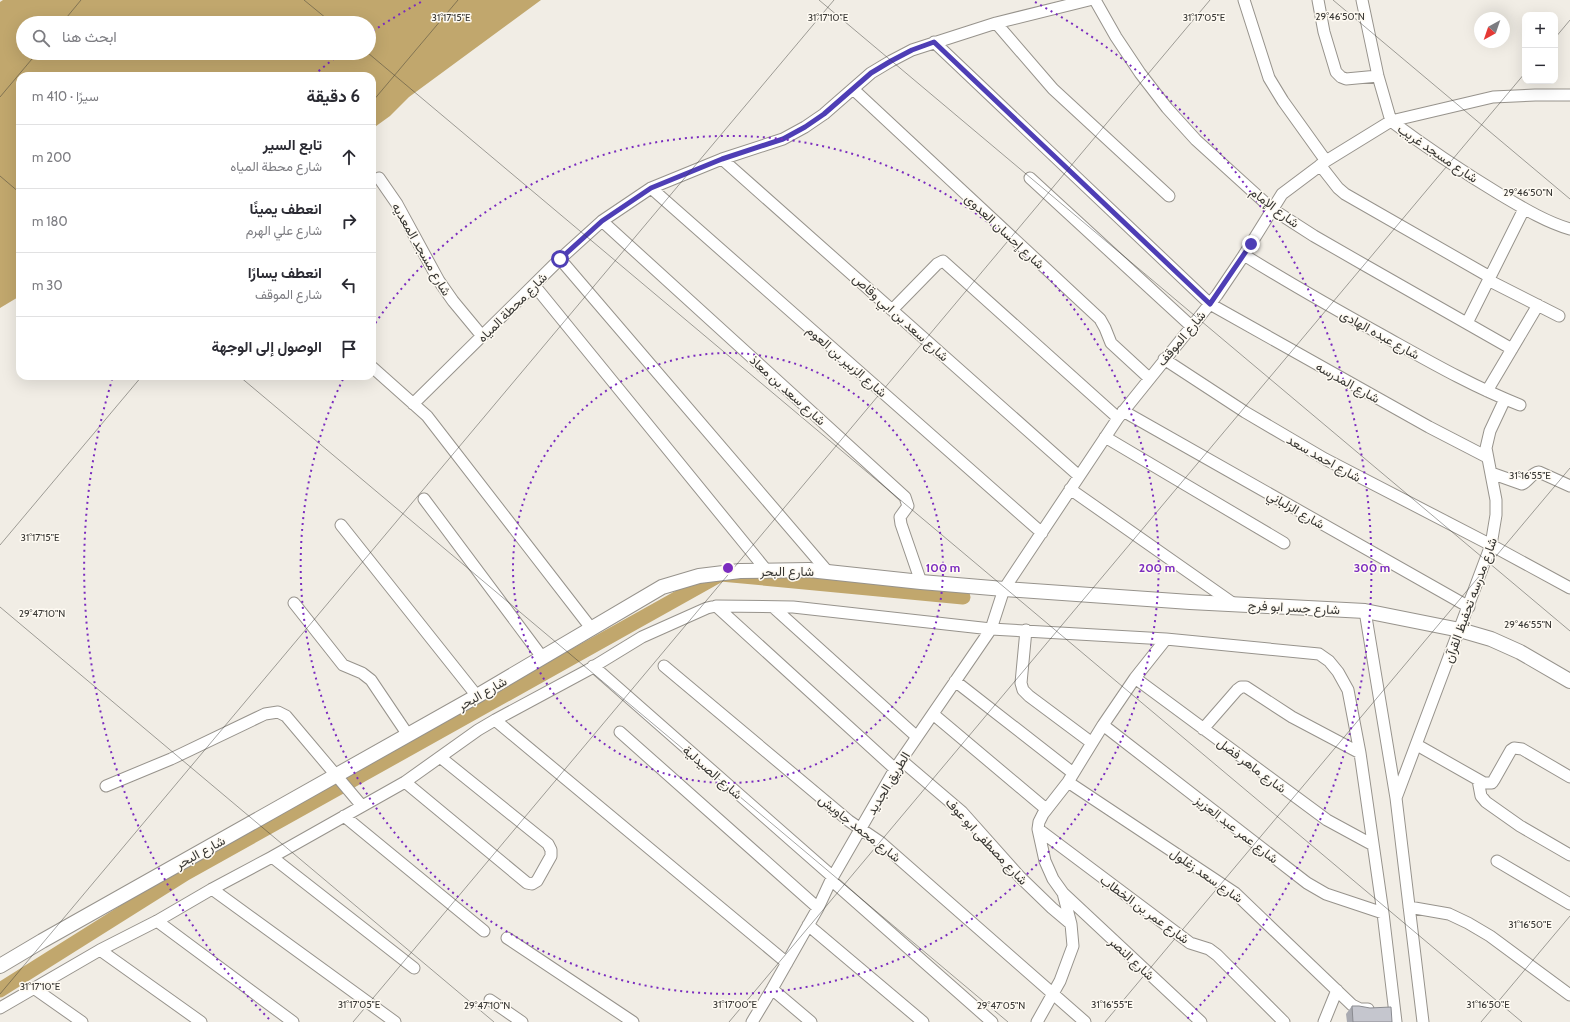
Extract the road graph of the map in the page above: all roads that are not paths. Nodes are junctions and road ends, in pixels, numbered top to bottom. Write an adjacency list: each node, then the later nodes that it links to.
1 (1089, 0): 6 (street, شارع محطة المياه)
2 (1095, 0): 18 (street, شارع الإمام)
3 (1244, 0): 13 (street)
4 (1318, 0): 8 (street)
5 (1362, 0): 8 (street)
6 (996, 23): 7 (street, شارع محطة المياه); 17 (street)
7 (934, 42): 9 (street, شارع محطة المياه); 26 (street, شارع المدرسه)
8 (1378, 76): 11 (street)
9 (853, 89): 12 (street, شارع محطة المياه); 36 (street, شارع إحسان العدوى)
10 (1570, 96): 11 (street, شارع الموقف)
11 (1391, 121): 13 (street, شارع الموقف); 19 (street, شارع مسجد غريب)
12 (722, 159): 16 (street, شارع محطة المياه); 28 (street, شارع سعد بن ابي وقاص)
13 (1323, 163): 18 (street, شارع الموقف); 24 (street)
14 (379, 178): 32 (street, شارع مسجد المعديه)
15 (1030, 178): 31 (street)
16 (651, 188): 20 (street, شارع محطة المياه); 50 (street, شارع الزبير بن العوم)
17 (1169, 196)
18 (1272, 209): 22 (street, شارع الموقف); 30 (street, شارع الإمام)
19 (1524, 209): 21 (street, شارع مسجد غريب); 24 (street)
20 (602, 221): 23 (street, شارع محطة المياه); 55 (street, شارع سعد بن معاذ)
21 (1570, 229)
22 (1244, 255): 26 (street, شارع الموقف); 37 (street, شارع عبده الهادى)
23 (560, 259): 25 (street, شارع محطة المياه); 54 (street)
24 (1489, 279): 27 (street); 30 (street)
25 (534, 285): 32 (street, شارع محطة المياه); 53 (street)
26 (1210, 304): 31 (street, شارع الموقف); 43 (street, شارع المدرسه)
27 (1538, 305): 29 (street); 33 (street)
28 (892, 310): 41 (street, شارع الزلباني); 45 (street, شارع سعد بن ابي وقاص)
29 (1559, 316)
30 (1467, 323): 33 (street, شارع الإمام)
31 (1191, 326): 34 (street, شارع الموقف)
32 (482, 336): 39 (street, شارع محطة المياه)
33 (1512, 349): 37 (street)
34 (1164, 359): 36 (street, شارع الموقف); 52 (street, شارع احمد سعد)
35 (376, 371): 39 (street)
36 (1149, 378): 41 (street, شارع الموقف)
37 (1487, 391): 38 (street, شارع عبده الهادى)
38 (1505, 399): 40 (street, شارع عبده الهادى); 43 (street, شارع مدرسه تحفيظ القرآن)
39 (413, 404): 64 (street)
40 (1520, 404)
41 (1120, 415): 42 (street, شارع الموقف); 62 (street, شارع الزلباني)
42 (1105, 436): 45 (street, شارع الموقف); 51 (street)
43 (1487, 457): 44 (street, شارع مدرسه تحفيظ القرآن)
44 (1491, 473): 46 (street); 52 (street, شارع مدرسه تحفيظ القرآن)
45 (1079, 476): 47 (street, شارع الموقف)
46 (1570, 486)
47 (1070, 489): 50 (street, شارع الموقف); 59 (street)
48 (424, 499): 69 (street)
49 (341, 525): 75 (street)
50 (1042, 533): 57 (street, شارع الموقف)
51 (1284, 543)
52 (1491, 544): 56 (street, شارع احمد سعد); 62 (street, شارع مدرسه تحفيظ القرآن)
53 (767, 571): 54 (street, شارع البحر); 64 (street, شارع البحر)
54 (828, 572): 55 (street, شارع البحر)
55 (921, 582): 57 (street, شارع البحر)
56 (1570, 588)
57 (1004, 589): 59 (street, شارع جسر ابو فرج); 65 (street, الطريق الجديد)
58 (294, 603): 81 (street)
59 (1234, 604): 63 (street, شارع جسر ابو فرج)
60 (716, 606): 61 (street); 70 (street); 87 (street, شارع مصطفى ابو عوف)
61 (772, 607): 65 (street); 82 (street)
62 (1469, 607): 67 (street, شارع مدرسه تحفيظ القرآن)
63 (1365, 611): 67 (street, شارع جسر ابو فرج); 94 (street)
64 (590, 628): 69 (street, شارع البحر)
65 (991, 629): 66 (street); 73 (street, الطريق الجديد)
66 (1026, 630): 68 (street); 83 (street)
67 (1460, 630): 74 (street, شارع جسر ابو فرج); 84 (street, شارع مدرسه تحفيظ القرآن)
68 (1166, 638): 72 (street); 85 (street)
69 (542, 657): 75 (street, شارع البحر)
70 (593, 666): 77 (street); 104 (street, شارع الصيدلية)
71 (664, 666): 98 (street, شارع محمد جاويش)
72 (1135, 678): 78 (street); 79 (street, شارع ماهر فضل)
73 (955, 681): 76 (street, الطريق الجديد); 89 (street, شارع سعد زغلول)
74 (1570, 681)
75 (477, 696): 81 (street, شارع البحر)
76 (933, 714): 82 (street, الطريق الجديد); 96 (street)
77 (495, 720): 86 (street); 117 (street)
78 (1103, 725): 83 (street); 110 (street, شارع عمر عبد العزيز)
79 (1203, 728): 85 (street); 100 (street, شارع ماهر فضل)
80 (620, 732): 109 (street)
81 (408, 735): 88 (street, شارع البحر)
82 (917, 737): 87 (street, الطريق الجديد)
83 (1092, 743): 89 (street)
84 (1416, 745): 91 (street); 94 (street, شارع مدرسه تحفيظ القرآن)
85 (1360, 753): 100 (street)
86 (440, 757): 92 (street); 92 (street)
87 (898, 764): 98 (street, الطريق الجديد); 112 (street, شارع مصطفى ابو عوف)
88 (336, 776): 93 (street); 95 (street); 118 (street, شارع البحر)
89 (1071, 777): 96 (street); 122 (street, شارع سعد زغلول)
90 (1570, 777): 91 (street)
91 (1478, 780): 101 (street)
92 (404, 782): 95 (street)
93 (106, 786)
94 (1396, 798): 108 (street)
95 (362, 806): 97 (street)
96 (1046, 809): 99 (street)
97 (344, 816): 102 (street); 114 (street)
98 (860, 828): 104 (street, الطريق الجديد); 123 (street, شارع محمد جاويش)
99 (1038, 829): 106 (street); 141 (street, شارع عمر بن الخطاب)
100 (1373, 845): 110 (street)
101 (1570, 855)
102 (272, 857): 105 (street); 119 (street)
103 (1497, 861): 107 (street)
104 (832, 879): 109 (street, الطريق الجديد); 137 (street, شارع الصيدلية)
105 (212, 888): 111 (street); 131 (street)
106 (1063, 894): 112 (street); 140 (street, شارع النصر)
107 (1570, 904)
108 (1409, 907): 124 (street); 144 (street)
109 (818, 908): 113 (street, الطريق الجديد)
110 (1383, 913): 127 (street)
111 (157, 921): 116 (street); 130 (street)
112 (1071, 924): 123 (street)
113 (808, 925): 117 (street, الطريق الجديد); 136 (street)
114 (484, 931)
115 (507, 938): 133 (street)
116 (100, 950): 120 (street); 129 (street)
117 (787, 963): 121 (street, الطريق الجديد)
118 (0, 966)
119 (414, 968)
120 (35, 988): 126 (street); 128 (street)
121 (772, 989): 134 (street, الطريق الجديد); 135 (street)
122 (1337, 990): 127 (street, شارع سعد زغلول); 142 (street)
123 (1052, 994): 138 (street); 139 (street, شارع محمد جاويش)
124 (1570, 995)
125 (490, 1000): 132 (street)
126 (0, 1008)
127 (1387, 1008): 143 (street)
128 (82, 1022)
129 (201, 1022)
130 (293, 1022)
131 (395, 1022)
132 (522, 1022)
133 (633, 1022)
134 (752, 1022)
135 (811, 1022)
136 (923, 1022)
137 (992, 1022)
138 (1037, 1022)
139 (1085, 1022)
140 (1201, 1022)
141 (1284, 1022)
142 (1324, 1022)
143 (1396, 1022)
144 (1423, 1022)

